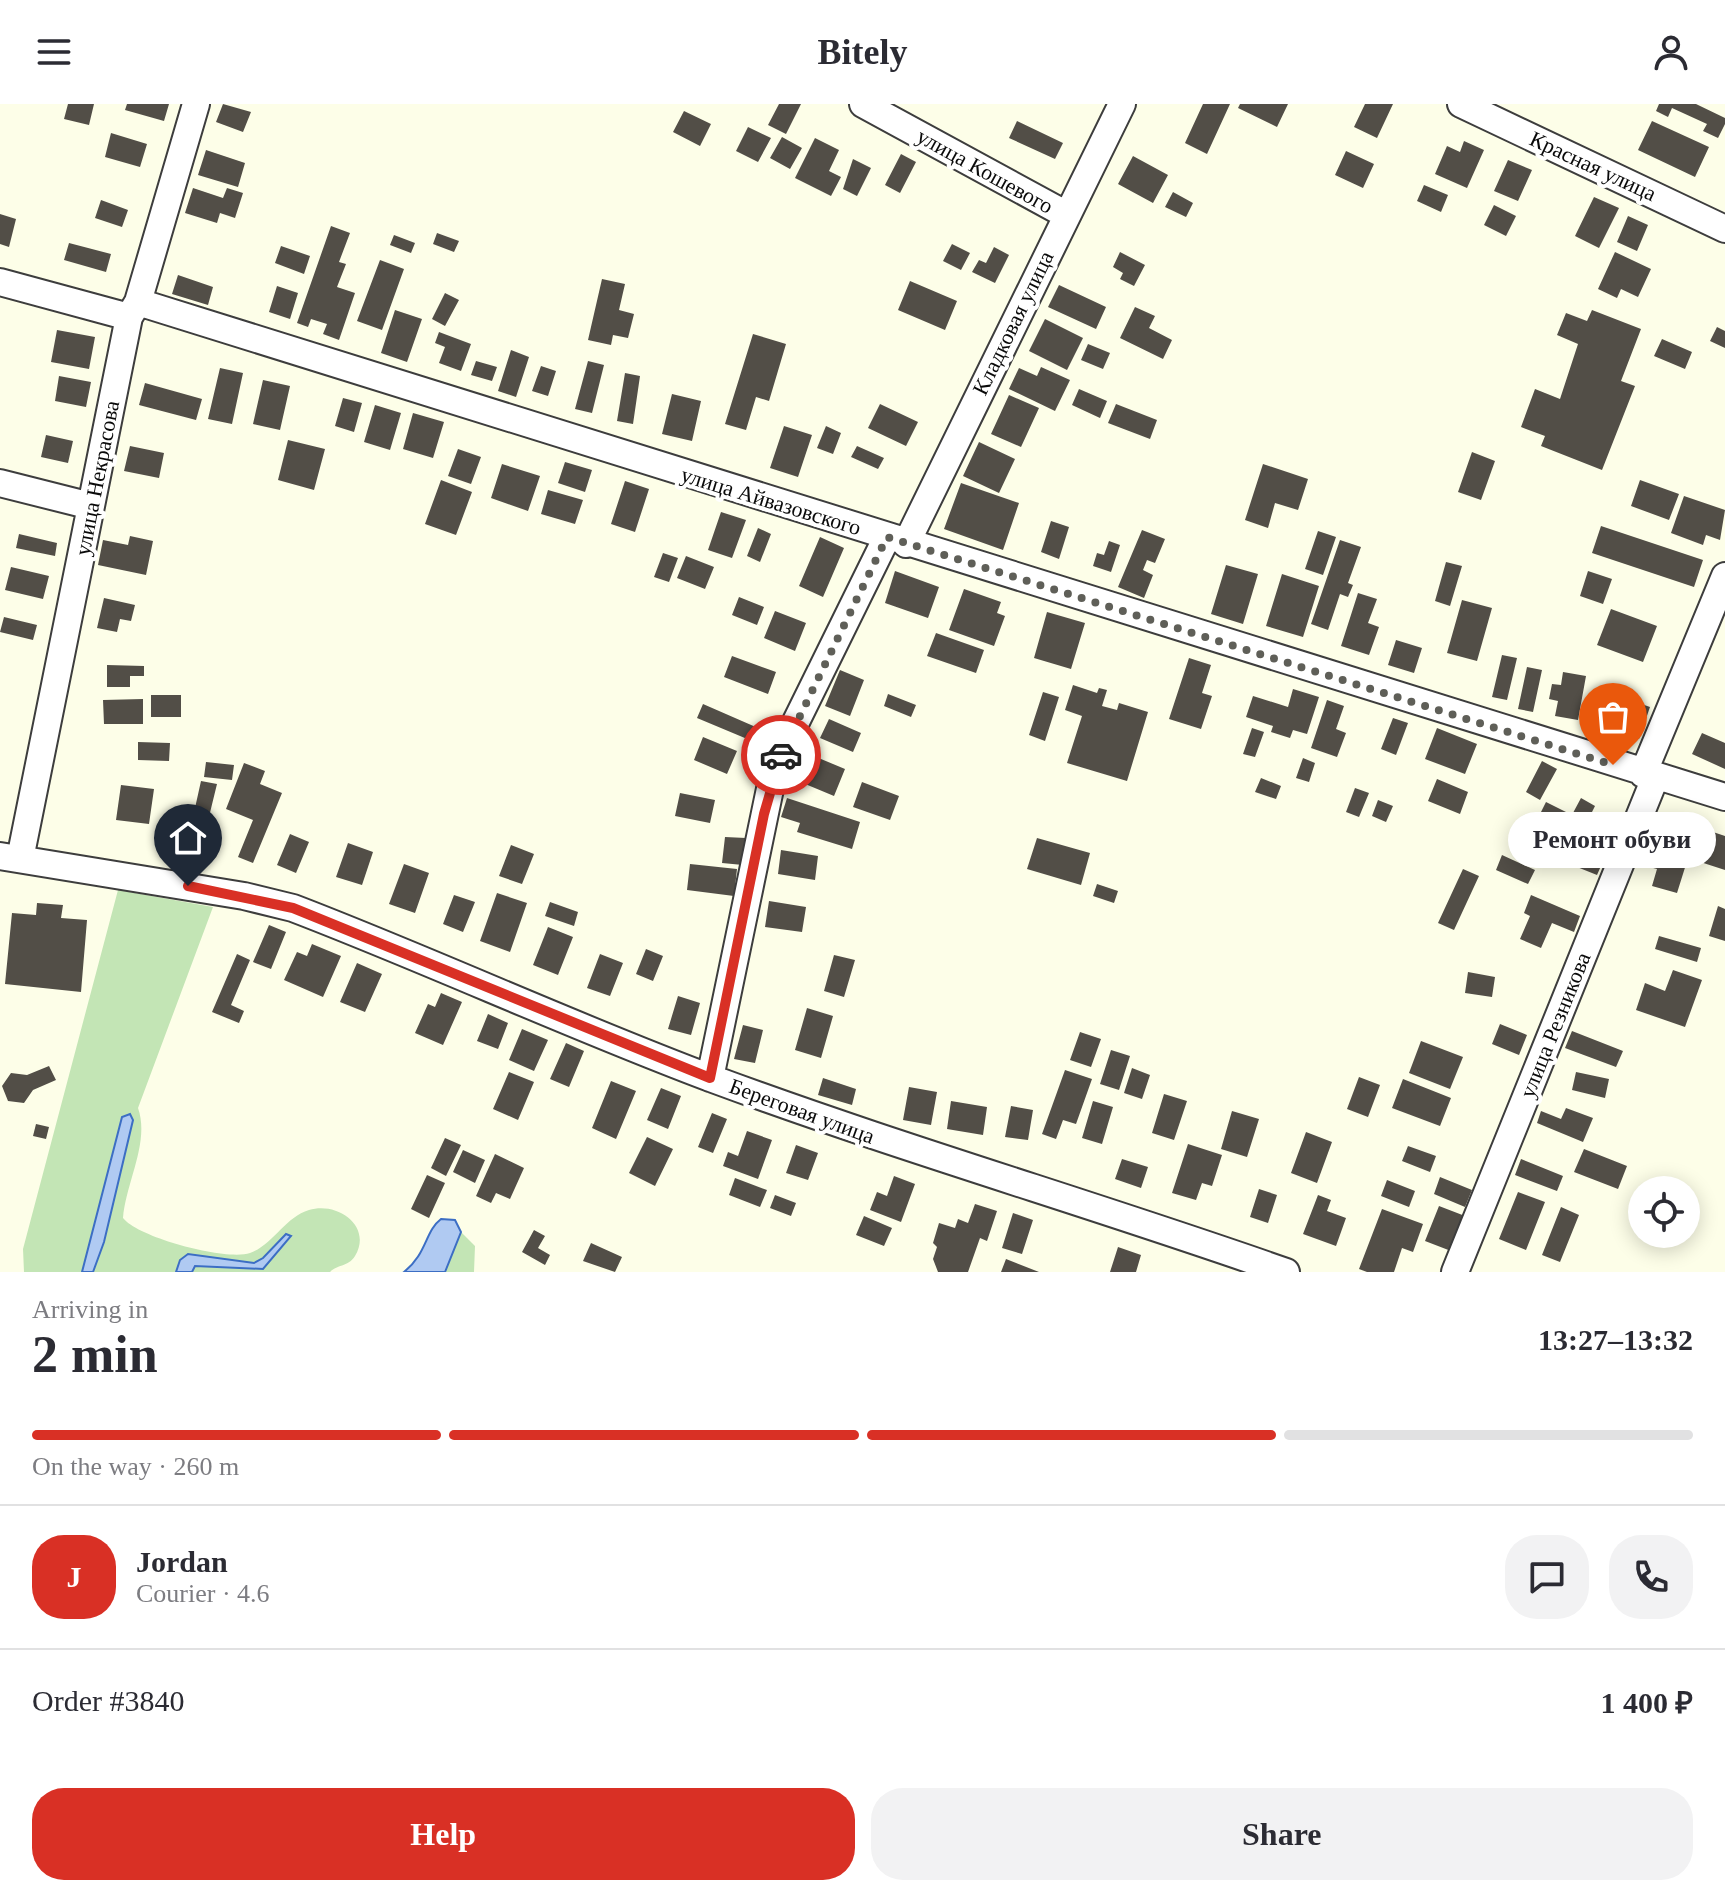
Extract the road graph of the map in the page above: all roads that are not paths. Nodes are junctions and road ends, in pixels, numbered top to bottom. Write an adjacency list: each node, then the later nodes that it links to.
1 (196, 104): 8 (street, улица Некрасова)
2 (863, 104): 5 (street, улица Кошевого)
3 (1122, 104): 5 (street, Кладковая улица)
4 (1461, 104): 6 (street, Красная улица)
5 (1065, 214): 11 (street, Кладковая улица)
6 (1725, 229)
7 (0, 282): 8 (street, улица Айвазовского)
8 (134, 310): 10 (street, улица Некрасова); 11 (street, улица Айвазовского)
9 (0, 483): 10 (street)
10 (91, 506): 15 (street, улица Некрасова)
11 (897, 541): 13 (street, улица Айвазовского); 16 (street, Кладковая улица)
12 (1725, 576): 13 (street, улица Резникова)
13 (1649, 776): 14 (street, улица Айвазовского); 18 (street, улица Резникова)
14 (1725, 797)
15 (10, 858): 16 (street, Береговая улица)
16 (710, 1078): 17 (street, Береговая улица)
17 (1286, 1272)
18 (1455, 1272)

